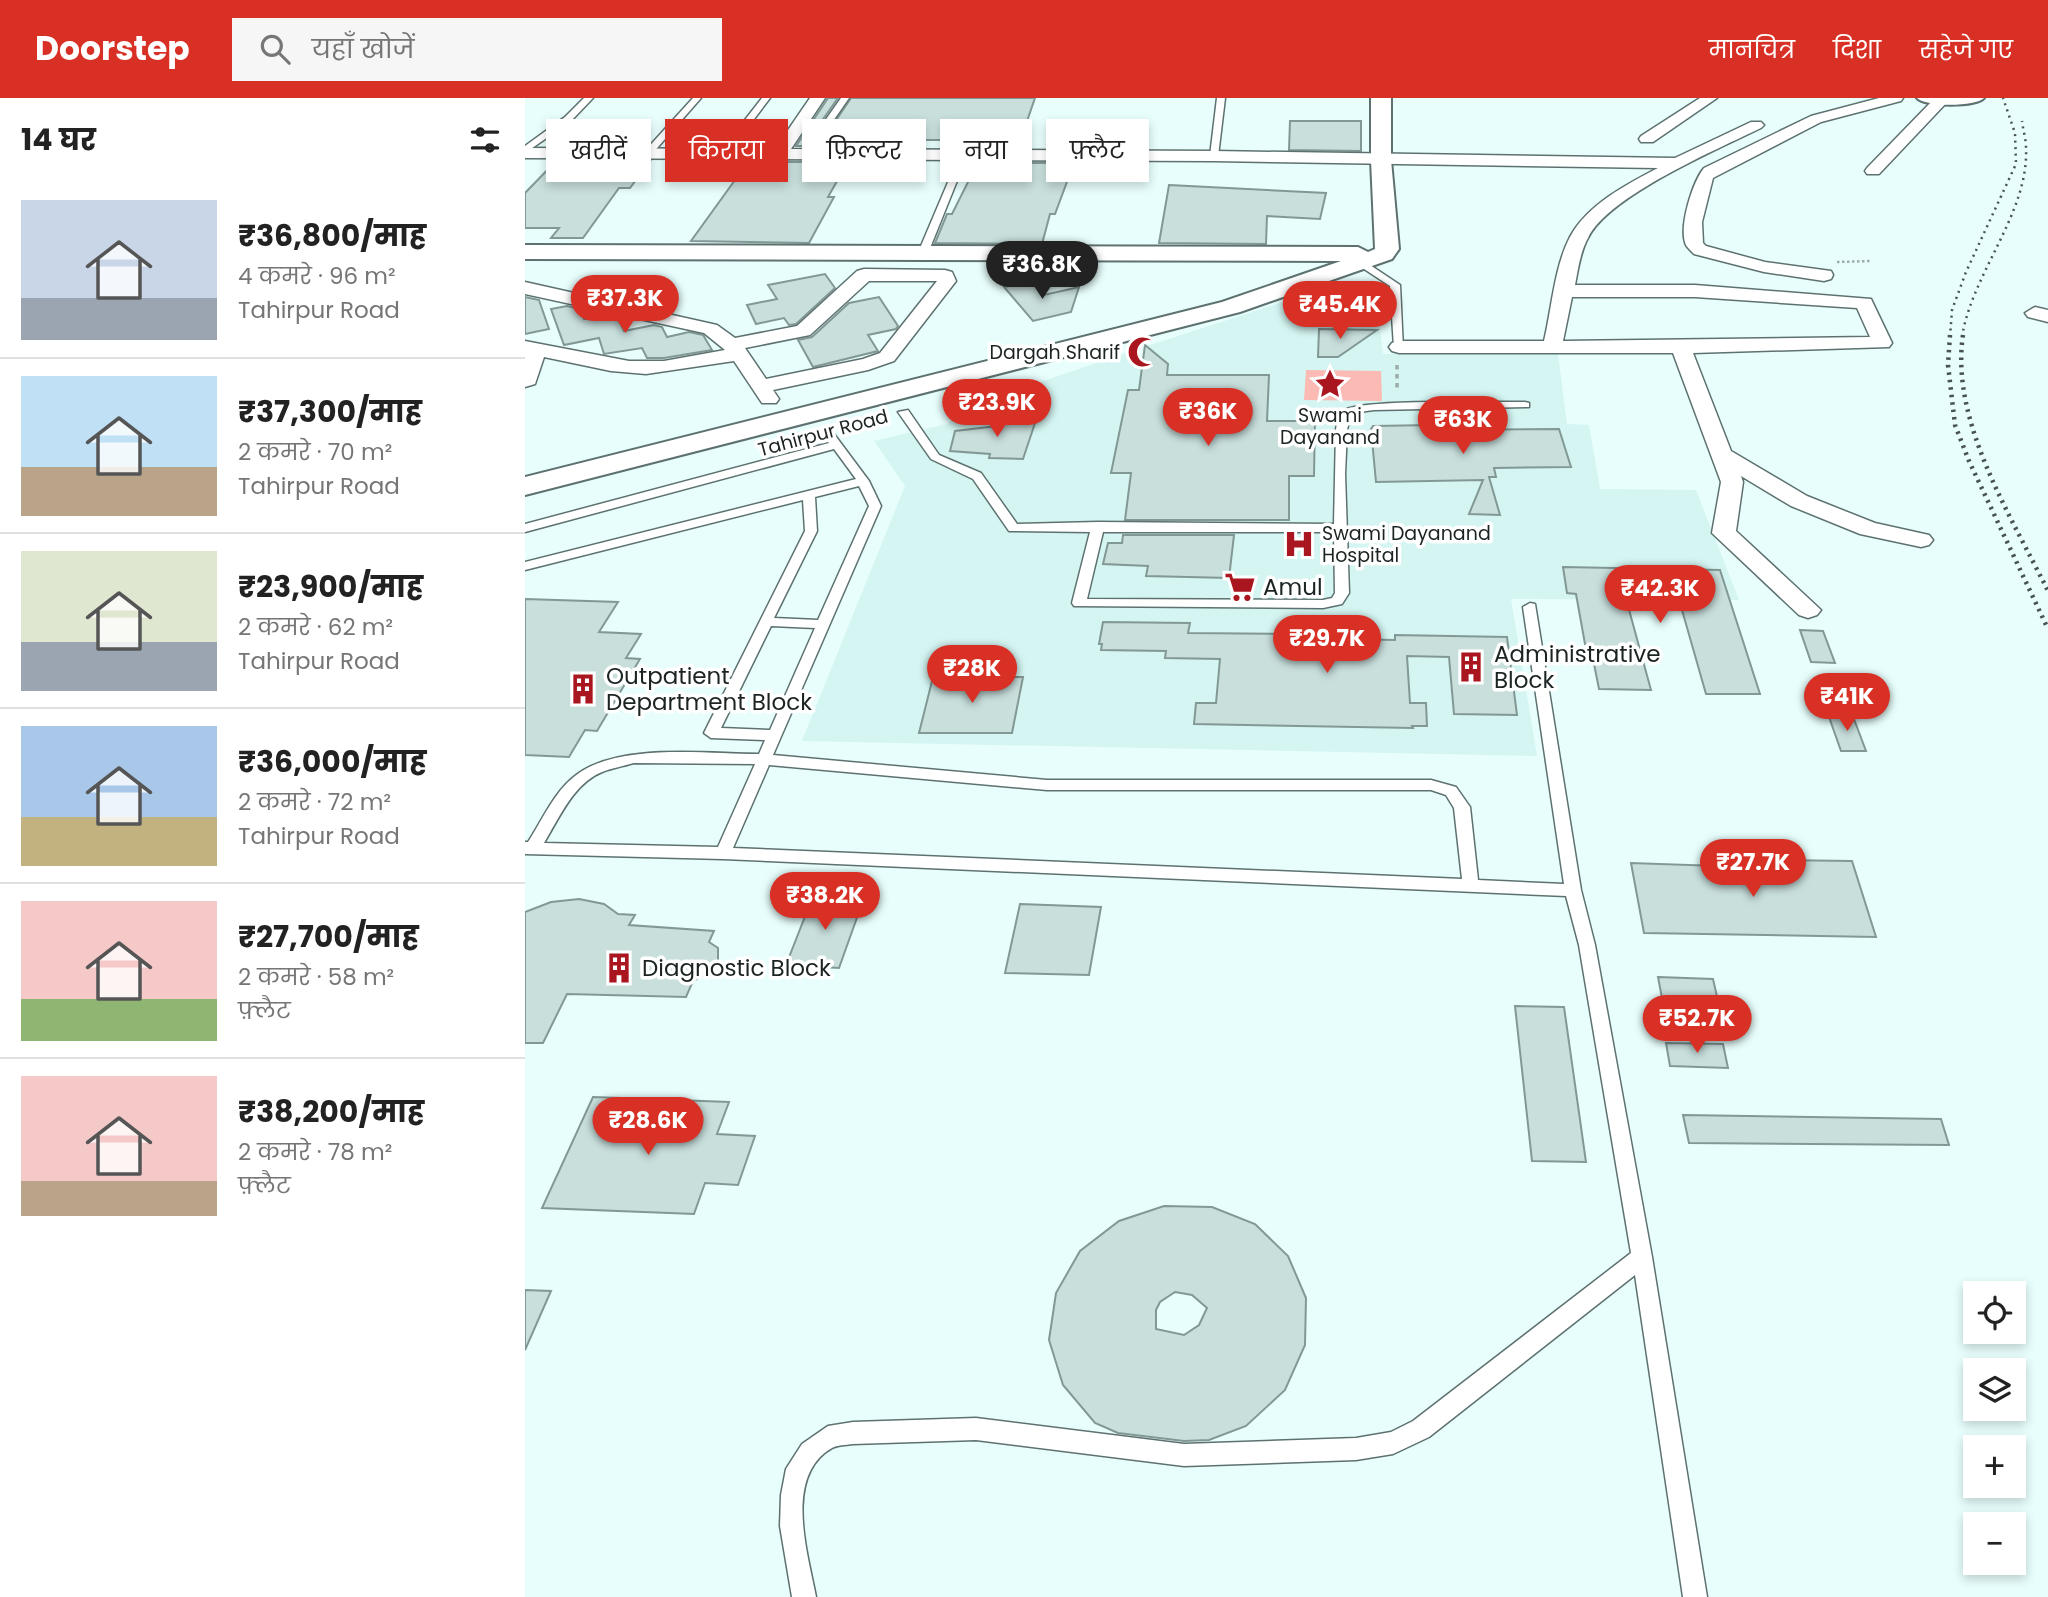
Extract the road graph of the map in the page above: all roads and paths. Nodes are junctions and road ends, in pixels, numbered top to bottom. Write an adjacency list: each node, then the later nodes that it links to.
1 (589, 98): 21 (lane)
2 (697, 98): 20 (lane)
3 (766, 98): 16 (lane)
4 (818, 98): 19 (street)
5 (845, 98): 17 (lane)
6 (1221, 98): 24 (lane)
7 (1381, 98): 25 (main road)
8 (1710, 98): 18 (street)
9 (1825, 98): 14 (street)
10 (1896, 98): 33 (street)
11 (1927, 98): 13 (main road)
12 (1974, 98): 13 (main road)
13 (1942, 99): 27 (street)
14 (1800, 107)
15 (1775, 117): 26 (street)
16 (750, 119)
17 (830, 119)
18 (1647, 139)
19 (788, 142)
20 (651, 150)
21 (525, 151): 22 (street)
22 (546, 151)
23 (1032, 156): 24 (street)
24 (1214, 156): 25 (street)
25 (1381, 160): 26 (street); 31 (main road)
26 (1677, 163): 36 (street)
27 (1873, 171)
28 (952, 182): 30 (lane)
29 (525, 252): 30 (main road)
30 (923, 253): 31 (main road)
31 (1384, 254): 32 (main road, Tahirpur Road)
32 (1361, 263): 38 (lane); 43 (main road, Tahirpur Road)
33 (1824, 275)
34 (947, 281): 37 (street); 37 (street); 42 (street)
35 (525, 288): 42 (street)
36 (1566, 291): 39 (street); 40 (street)
37 (833, 303): 42 (street)
38 (1399, 347): 39 (street); 46 (path)
39 (1552, 347): 40 (street)
40 (1681, 347): 49 (street)
41 (531, 348): 42 (street); 44 (street)
42 (735, 349)
43 (1035, 364): 47 (main road, Tahirpur Road); 51 (main road, Tahirpur Road)
44 (525, 381)
45 (1525, 405): 46 (lane)
46 (1398, 406): 56 (lane)
47 (904, 412): 48 (main road, Tahirpur Road); 54 (lane)
48 (831, 438): 50 (lane); 53 (main road, Tahirpur Road); 55 (lane)
49 (1722, 455): 57 (street); 60 (street)
50 (863, 481): 52 (lane); 62 (lane)
51 (525, 486)
52 (809, 494): 58 (lane); 61 (lane)
53 (525, 512)
54 (1098, 526): 56 (lane); 56 (lane)
55 (525, 528)
56 (1341, 528)
57 (1921, 540)
58 (525, 566)
59 (1530, 607): 68 (lane)
60 (1808, 610)
61 (765, 622): 62 (lane); 63 (lane)
62 (823, 625): 63 (lane)
63 (774, 734): 64 (lane)
64 (764, 760): 65 (lane); 66 (lane); 67 (lane)
65 (529, 848): 66 (lane)
66 (723, 853): 67 (lane)
67 (1471, 887): 68 (lane)
68 (1573, 890): 69 (lane)
69 (1642, 1257): 70 (lane); 71 (lane)
70 (804, 1597)
71 (1695, 1597)

